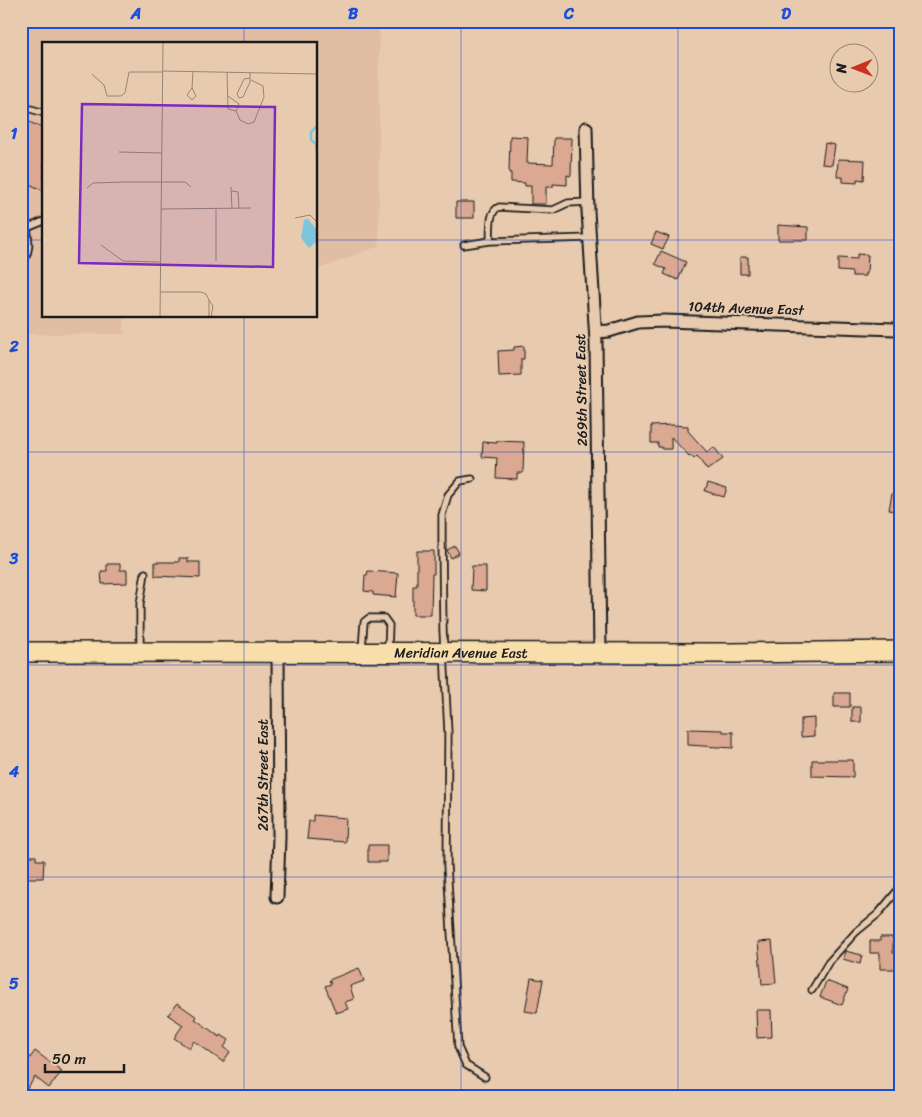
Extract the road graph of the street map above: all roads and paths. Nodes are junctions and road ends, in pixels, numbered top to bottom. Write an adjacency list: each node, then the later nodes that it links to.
1 (21, 106): 2 (lane)
2 (42, 113)
3 (586, 128): 4 (street, 269th Street East)
4 (588, 202): 8 (street, 269th Street East); 9 (lane)
5 (21, 222): 7 (lane)
6 (42, 222): 7 (lane)
7 (27, 228): 11 (lane)
8 (590, 238): 9 (lane); 13 (street, 269th Street East)
9 (490, 241): 10 (lane)
10 (464, 245)
11 (21, 266)
12 (896, 329): 13 (street, 104th Avenue East)
13 (596, 332): 20 (street, 269th Street East)
14 (472, 479): 23 (lane)
15 (145, 573): 18 (lane)
16 (901, 651): 20 (main road, Meridian Avenue East)
17 (21, 652): 18 (main road, Meridian Avenue East)
18 (140, 652): 19 (main road, Meridian Avenue East)
19 (278, 652): 21 (main road, Meridian Avenue East); 25 (street, 267th Street East)
20 (600, 652): 23 (main road, Meridian Avenue East)
21 (362, 653): 22 (main road, Meridian Avenue East); 22 (lane)
22 (388, 653): 23 (main road, Meridian Avenue East)
23 (444, 653): 27 (lane)
24 (901, 882): 26 (lane)
25 (277, 897)
26 (812, 990)
27 (485, 1077)

